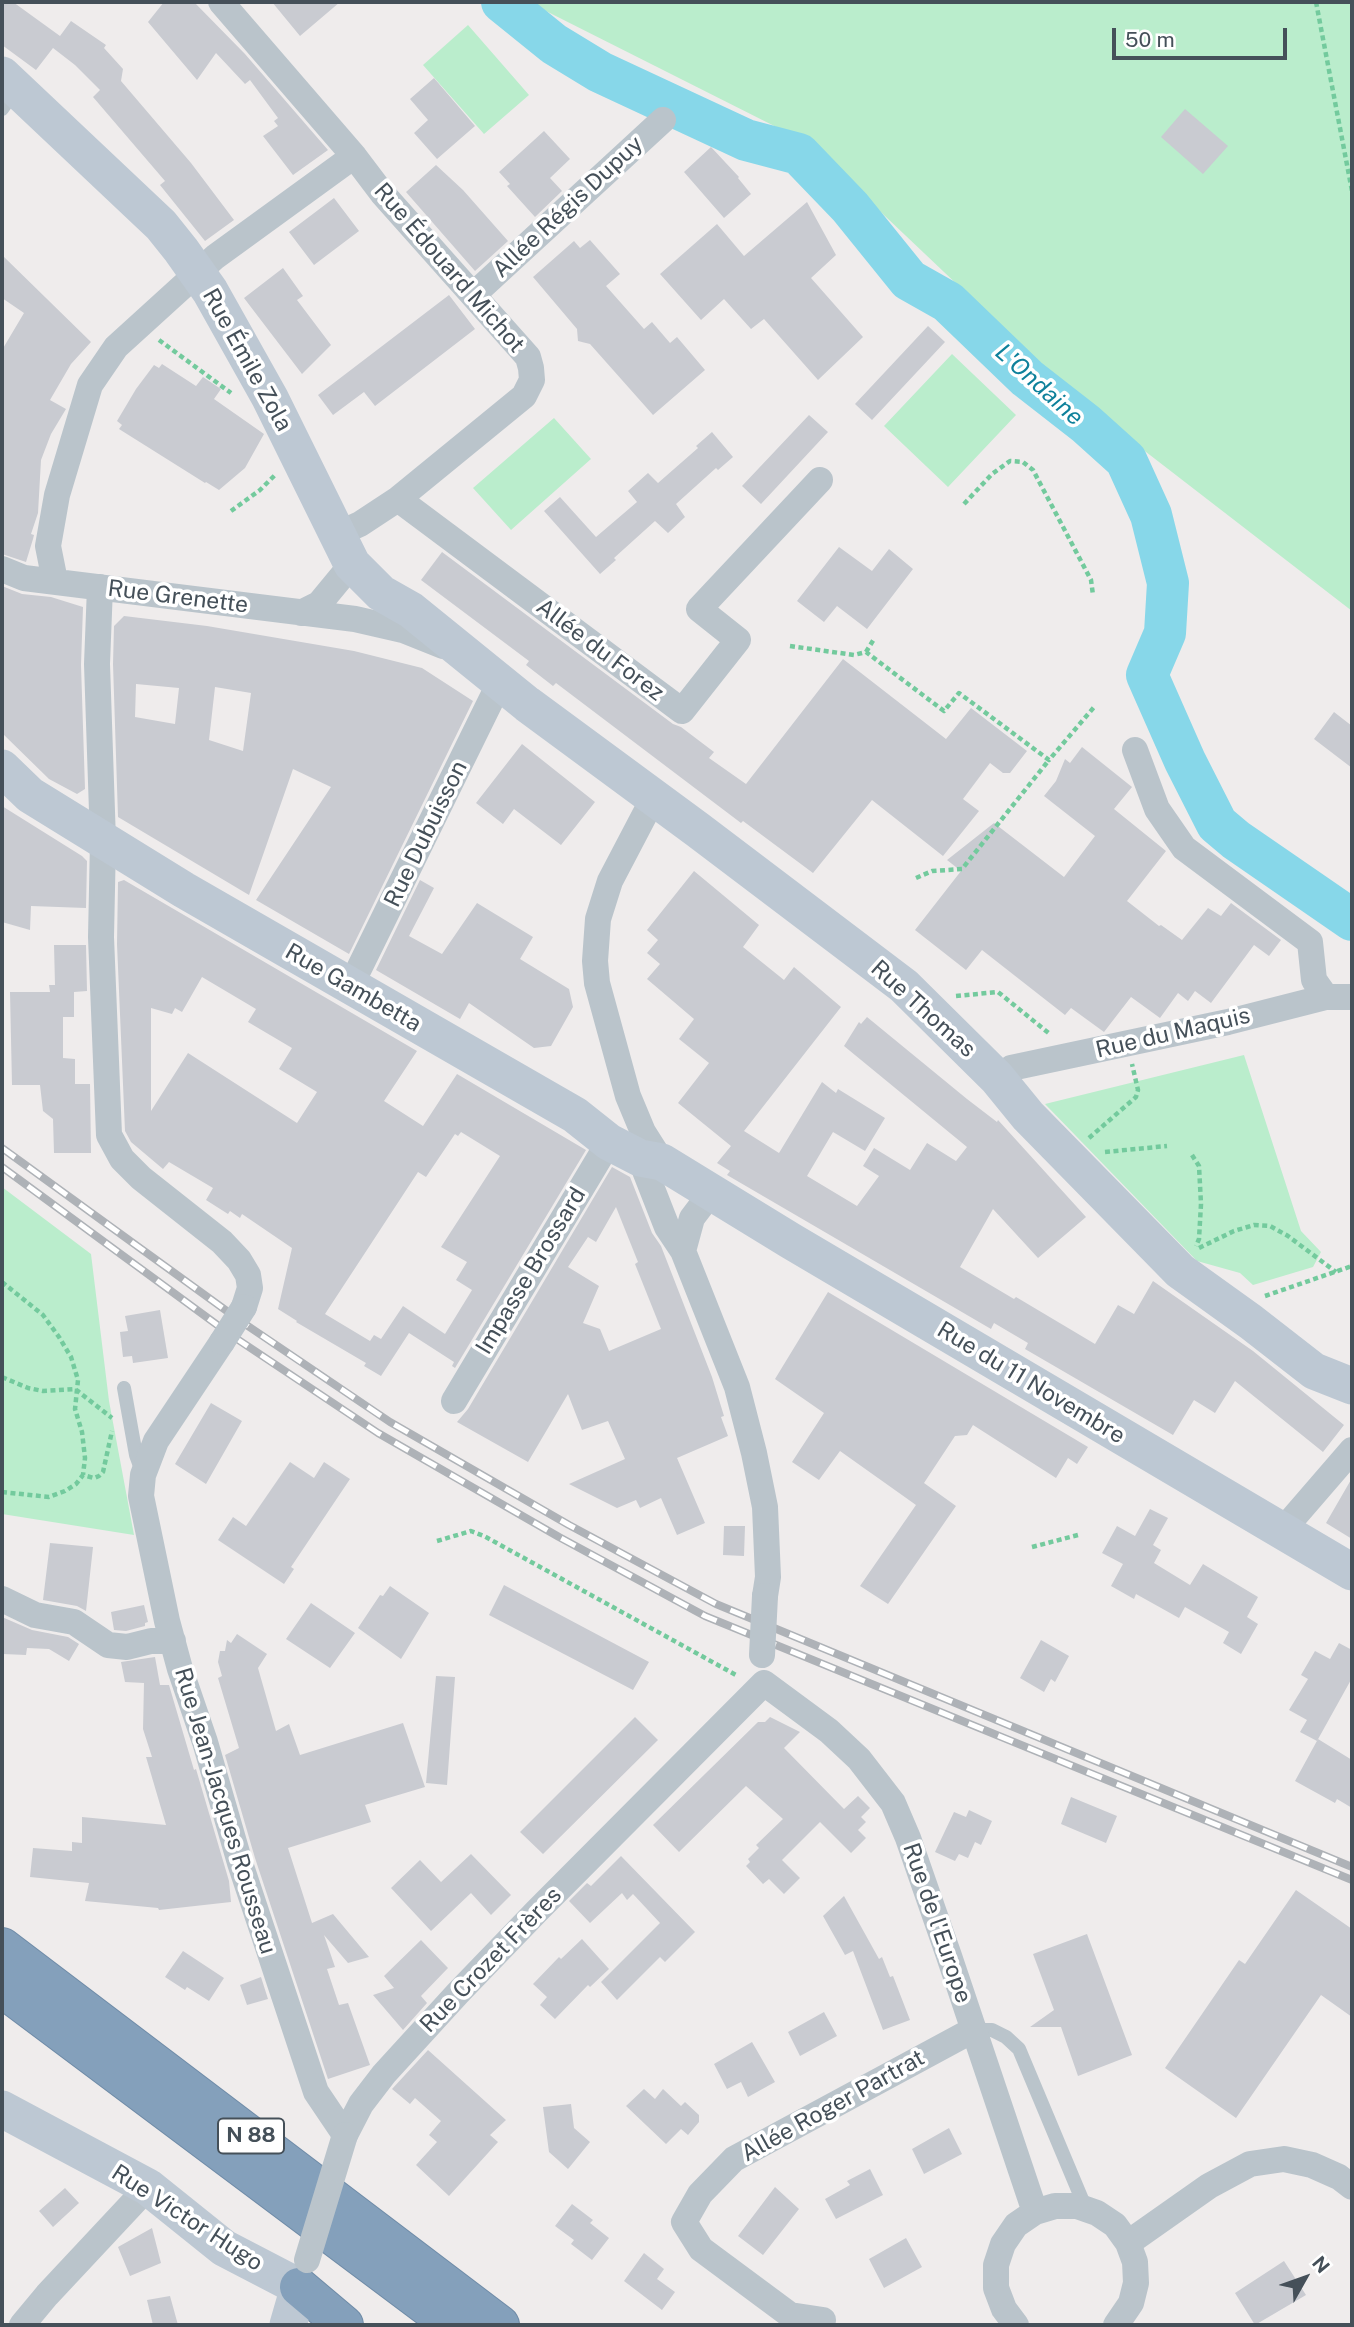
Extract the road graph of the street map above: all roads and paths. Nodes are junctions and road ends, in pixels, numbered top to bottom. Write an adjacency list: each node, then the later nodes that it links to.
1 (221, 2): 5 (street, Rue Édouard Michot)
2 (1316, 2): 6 (path)
3 (7, 90): 7 (main road, Rue Émile Zola)
4 (663, 120): 8 (street, Allée Régis Dupuy)
5 (354, 156): 7 (street); 8 (street, Rue Édouard Michot)
6 (1352, 191)
7 (197, 273): 9 (street); 11 (main road, Rue Émile Zola)
8 (473, 295): 13 (street, Rue Édouard Michot)
9 (146, 318): 10 (path); 18 (street)
10 (235, 395)
11 (288, 434): 15 (path); 16 (main road, Rue Émile Zola)
12 (820, 480): 13 (street, Allée du Forez)
13 (398, 499): 16 (street, Rue Édouard Michot)
14 (964, 504): 20 (path)
15 (231, 511)
16 (345, 549): 21 (street); 25 (main road, Rue Émile Zola)
17 (2, 569): 18 (street, Rue Grenette)
18 (55, 581): 19 (street, Rue Grenette)
19 (100, 587): 21 (street, Rue Grenette); 32 (street, Rue Jean-Jacques Rousseau)
20 (1093, 595)
21 (301, 613): 25 (street, Rue Grenette)
22 (874, 639): 24 (path)
23 (790, 646): 24 (path)
24 (866, 652): 29 (path)
25 (468, 656): 26 (main road, Rue Thomas)
26 (499, 682): 31 (main road, Rue Thomas); 34 (street, Rue Dubuisson)
27 (1095, 706): 29 (path)
28 (1135, 750): 36 (street)
29 (1049, 760): 33 (path)
30 (2, 768): 32 (main road, Rue Gambetta)
31 (654, 797): 38 (main road, Rue Thomas); 39 (street)
32 (103, 841): 34 (main road, Rue Gambetta); 60 (street, Rue Jean-Jacques Rousseau, bridge)
33 (916, 878)
34 (351, 985): 40 (main road, Rue Gambetta)
35 (1352, 997): 36 (street, Rue du Maquis)
36 (1326, 998): 37 (street, Rue du Maquis)
37 (1127, 1044): 38 (street, Rue du Maquis); 44 (path)
38 (997, 1077): 44 (main road, Rue Thomas)
39 (628, 1096): 40 (street); 42 (street)
40 (575, 1115): 42 (main road, Rue Gambetta)
41 (1167, 1146): 44 (path)
42 (637, 1154): 45 (main road, Rue Gambetta); 46 (street); 55 (street, Impasse Brossard)
43 (1192, 1155): 48 (path)
44 (1067, 1157): 50 (main road, Rue Thomas)
45 (711, 1193): 46 (street); 62 (main road, Rue du 11 Novembre)
46 (683, 1251): 69 (street, bridge)
47 (1352, 1266): 48 (path)
48 (1336, 1272): 50 (path)
49 (2, 1282): 54 (path)
50 (1231, 1308): 52 (main road, Rue Thomas)
51 (2, 1377): 54 (path)
52 (1352, 1386)
53 (124, 1388): 57 (lane, Rue Jean-Jacques Rousseau)
54 (75, 1390): 56 (path); 59 (path)
55 (454, 1401)
56 (103, 1411)
57 (129, 1418): 59 (path); 60 (lane, Rue Jean-Jacques Rousseau)
58 (1352, 1450): 62 (street)
59 (83, 1475): 61 (path)
60 (143, 1475): 68 (street, Rue Jean-Jacques Rousseau)
61 (2, 1492)
62 (1282, 1531): 66 (main road, Rue du 11 Novembre)
63 (1078, 1535): 65 (path)
64 (437, 1541): 70 (path)
65 (1032, 1547)
66 (1352, 1573)
67 (2, 1599): 68 (street)
68 (173, 1641): 75 (street, Rue Jean-Jacques Rousseau)
69 (764, 1683): 70 (street, Rue Crozet Frères); 73 (street, Rue de l'Europe)
70 (739, 1709): 75 (street, Rue Crozet Frères)
71 (2, 1947): 87 (highway, N 88)
72 (2, 1987): 86 (highway, N 88)
73 (973, 2030): 78 (lane); 79 (street, Rue de l'Europe); 82 (street, Allée Roger Partrat)
74 (2, 2109): 76 (main road, Rue Victor Hugo)
75 (345, 2135): 81 (street, Rue Crozet Frères, bridge)
76 (148, 2187): 81 (main road, Rue Victor Hugo); 83 (street)
77 (1352, 2187): 80 (street)
78 (1086, 2209): 79 (street); 80 (street)
79 (1034, 2212): 88 (street)
80 (1128, 2243): 89 (street)
81 (303, 2274): 84 (main road); 85 (highway)
82 (823, 2320)
83 (22, 2325)
84 (288, 2325)
85 (344, 2325)
86 (452, 2325)
87 (500, 2325)
88 (1016, 2325)
89 (1116, 2325)

